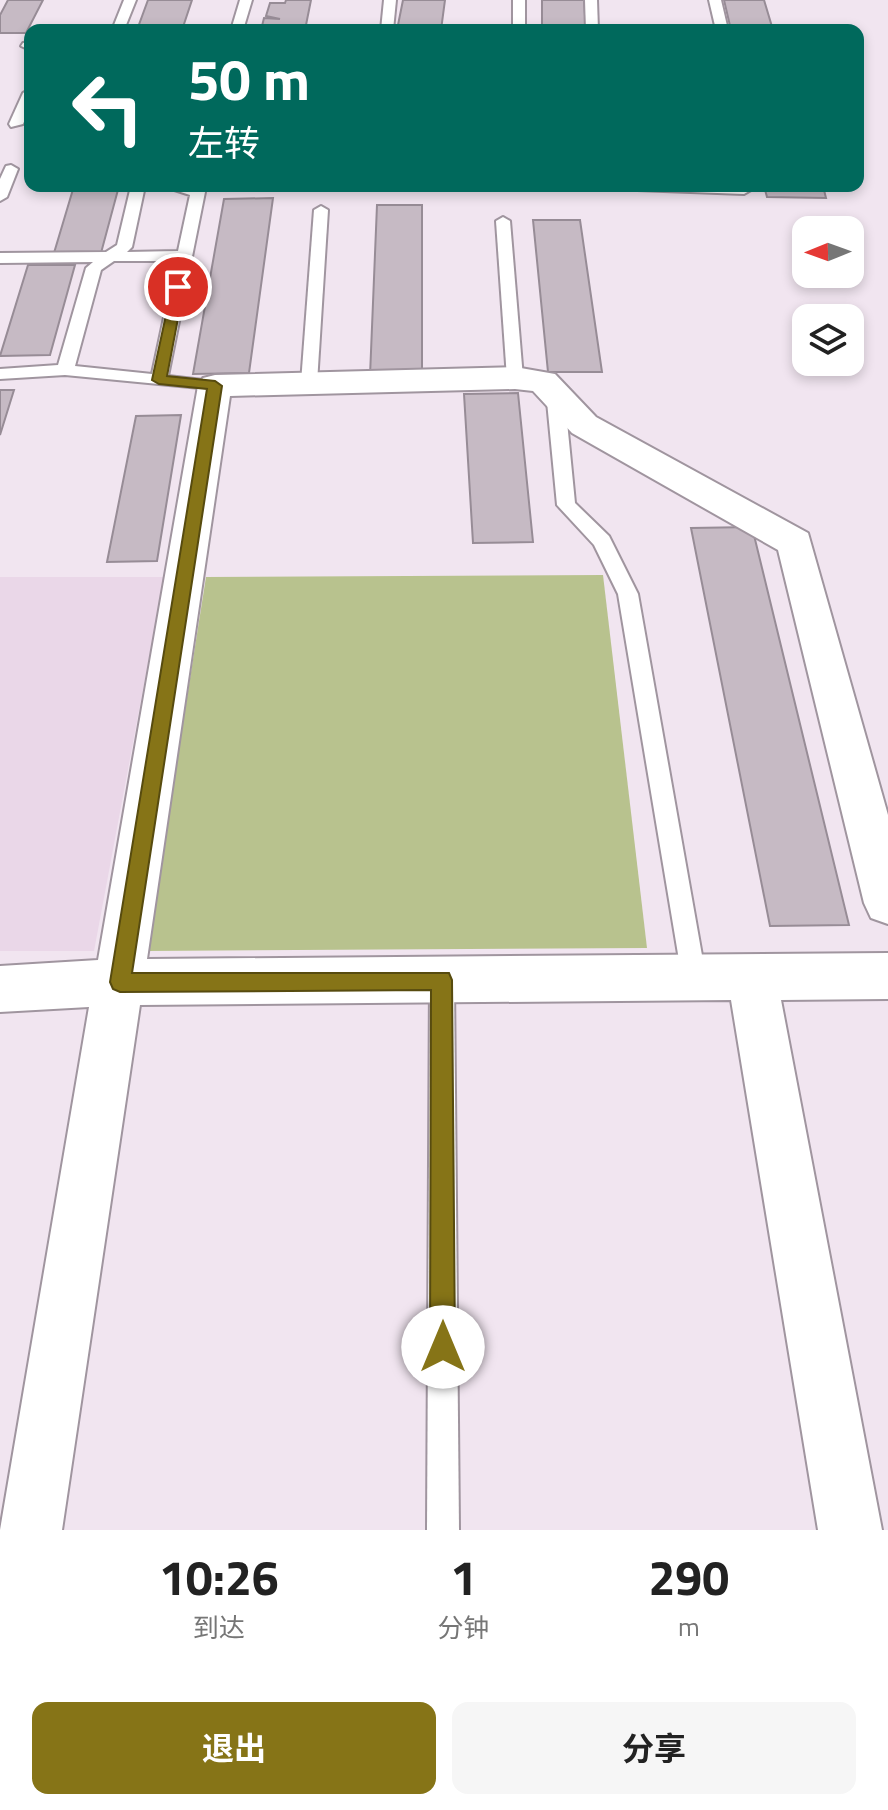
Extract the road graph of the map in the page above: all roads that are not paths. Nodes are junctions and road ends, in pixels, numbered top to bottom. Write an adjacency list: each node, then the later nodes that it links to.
1 (130, 0): 7 (lane)
2 (246, 0): 8 (lane)
3 (390, 0): 9 (lane)
4 (519, 0): 10 (lane)
5 (591, 0): 11 (lane)
6 (715, 0): 12 (lane)
7 (120, 24)
8 (239, 24)
9 (388, 24)
10 (519, 24)
11 (592, 24)
12 (721, 24)
13 (24, 106): 14 (lane)
14 (16, 124)
15 (11, 169): 18 (lane)
16 (137, 192): 22 (lane)
17 (198, 192): 21 (lane)
18 (0, 197)
19 (321, 210): 28 (lane)
20 (503, 221): 26 (lane)
21 (184, 256): 22 (lane); 27 (lane)
22 (110, 257): 23 (lane); 24 (lane)
23 (0, 258)
24 (65, 370): 25 (lane); 27 (lane)
25 (0, 374)
26 (515, 378): 28 (street); 30 (street)
27 (159, 380): 29 (lane)
28 (309, 383): 29 (street)
29 (215, 386): 36 (street)
30 (555, 391): 31 (street); 33 (lane)
31 (888, 903)
32 (888, 976): 34 (street)
33 (694, 978): 34 (street); 35 (street)
34 (752, 978): 40 (street)
35 (442, 980): 36 (street); 39 (lane)
36 (120, 982): 37 (street); 38 (street)
37 (0, 989)
38 (30, 1530)
39 (443, 1530)
40 (850, 1530)

